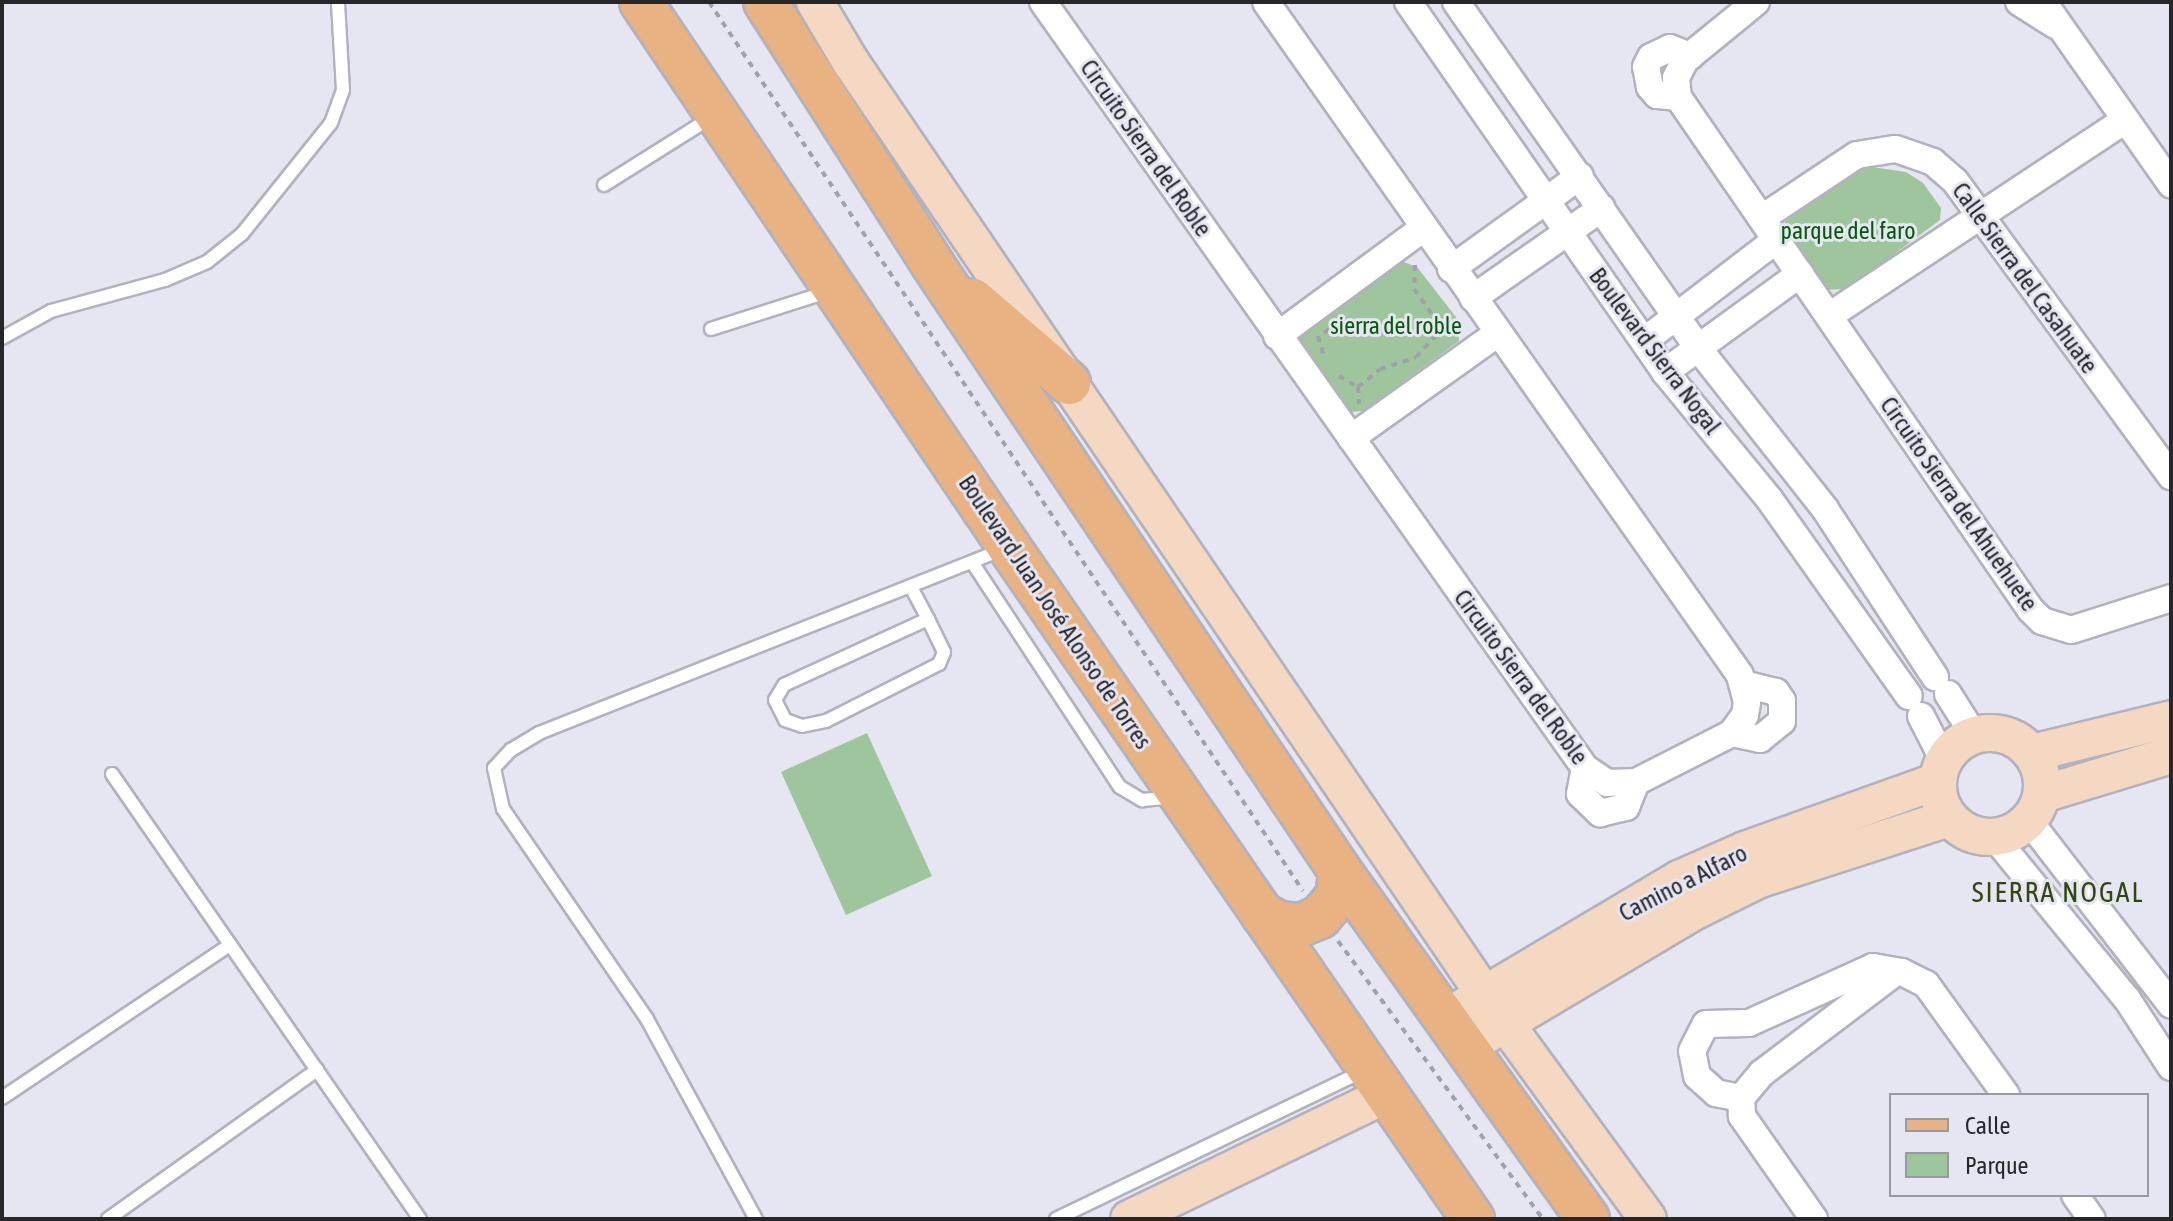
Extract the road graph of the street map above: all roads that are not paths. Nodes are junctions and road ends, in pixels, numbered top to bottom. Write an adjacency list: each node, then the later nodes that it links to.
1 (338, 2): 34 (lane)
2 (641, 2): 13 (main road, Boulevard Juan José Alonso de Torres)
3 (765, 2): 24 (main road)
4 (815, 2): 38 (street)
5 (1043, 2): 33 (street, Circuito Sierra del Roble)
6 (1266, 2): 21 (street)
7 (1408, 2): 18 (street, Boulevard Sierra Nogal)
8 (1456, 2): 15 (street, Boulevard Sierra Nogal)
9 (1756, 2): 22 (street, Circuito Sierra del Ahuehuete)
10 (2019, 2): 12 (street)
11 (2043, 2): 12 (street)
12 (2064, 32): 14 (street)
13 (718, 113): 17 (lane); 27 (main road, Boulevard Juan José Alonso de Torres)
14 (2125, 120): 16 (street); 20 (street)
15 (1580, 176): 18 (street); 19 (street, Boulevard Sierra Nogal)
16 (2171, 184)
17 (604, 185)
18 (1545, 200): 23 (street, Boulevard Sierra Nogal); 25 (street)
19 (1602, 208): 23 (street); 30 (street, Boulevard Sierra Nogal)
20 (1979, 217): 22 (street, Calle Sierra del Casahuate); 29 (street); 40 (street, Calle Sierra del Casahuate)
21 (1422, 229): 25 (street); 33 (street)
22 (1769, 229): 26 (street, Circuito Sierra del Ahuehuete); 30 (street)
23 (1566, 230): 28 (street); 35 (street, Boulevard Sierra Nogal)
24 (933, 265): 38 (main road); 56 (main road)
25 (1451, 269): 28 (street)
26 (1800, 274): 29 (street, Circuito Sierra del Ahuehuete); 36 (street)
27 (833, 290): 31 (lane); 41 (main road, Boulevard Juan José Alonso de Torres)
28 (1473, 298): 32 (street)
29 (1829, 316): 43 (street, Circuito Sierra del Ahuehuete)
30 (1676, 317): 35 (street); 36 (street, Boulevard Sierra Nogal)
31 (711, 329)
32 (1498, 333): 39 (street); 45 (street)
33 (1277, 336): 39 (street, Circuito Sierra del Roble)
34 (2, 338)
35 (1644, 341): 37 (street, Boulevard Sierra Nogal)
36 (1698, 348): 37 (street); 48 (street, Boulevard Sierra Nogal)
37 (1665, 372): 51 (street, Boulevard Sierra Nogal)
38 (1069, 383): 60 (street)
39 (1351, 438): 47 (street, Circuito Sierra del Roble)
40 (2171, 476)
41 (990, 555): 42 (lane); 57 (main road, Boulevard Juan José Alonso de Torres)
42 (911, 587): 44 (lane); 73 (lane)
43 (2171, 598)
44 (928, 619): 44 (lane)
45 (1745, 684): 47 (street); 47 (street)
46 (2171, 719): 49 (street)
47 (1732, 733)
48 (1974, 735): 49 (street); 51 (street)
49 (2032, 753): 53 (street)
50 (2171, 755): 53 (street)
51 (1941, 771): 54 (street); 60 (street, Camino a Alfaro)
52 (112, 774): 58 (lane)
53 (2036, 808): 55 (street); 61 (street)
54 (1949, 818): 55 (street); 62 (street, Camino a Alfaro)
55 (1995, 838): 64 (street)
56 (1340, 871): 57 (main road); 63 (main road)
57 (1262, 914): 66 (main road, Boulevard Juan José Alonso de Torres)
58 (230, 945): 65 (lane); 68 (lane)
59 (1894, 973): 67 (street); 69 (street); 69 (street)
60 (1484, 994): 62 (street); 63 (street, Camino a Alfaro)
61 (2171, 1005)
62 (1506, 1024): 63 (street, Camino a Alfaro); 78 (street)
63 (1454, 1033): 77 (main road)
64 (2171, 1067)
65 (317, 1070): 71 (lane); 72 (lane)
66 (1376, 1082): 74 (lane); 75 (street); 76 (main road, Boulevard Juan José Alonso de Torres)
67 (2005, 1093)
68 (2, 1098)
69 (1741, 1098): 79 (street)
70 (2076, 1197): 80 (street)
71 (108, 1219)
72 (420, 1219)
73 (756, 1219)
74 (1056, 1219)
75 (1129, 1219)
76 (1473, 1219)
77 (1588, 1219)
78 (1648, 1219)
79 (1814, 1219)
80 (2092, 1219)

